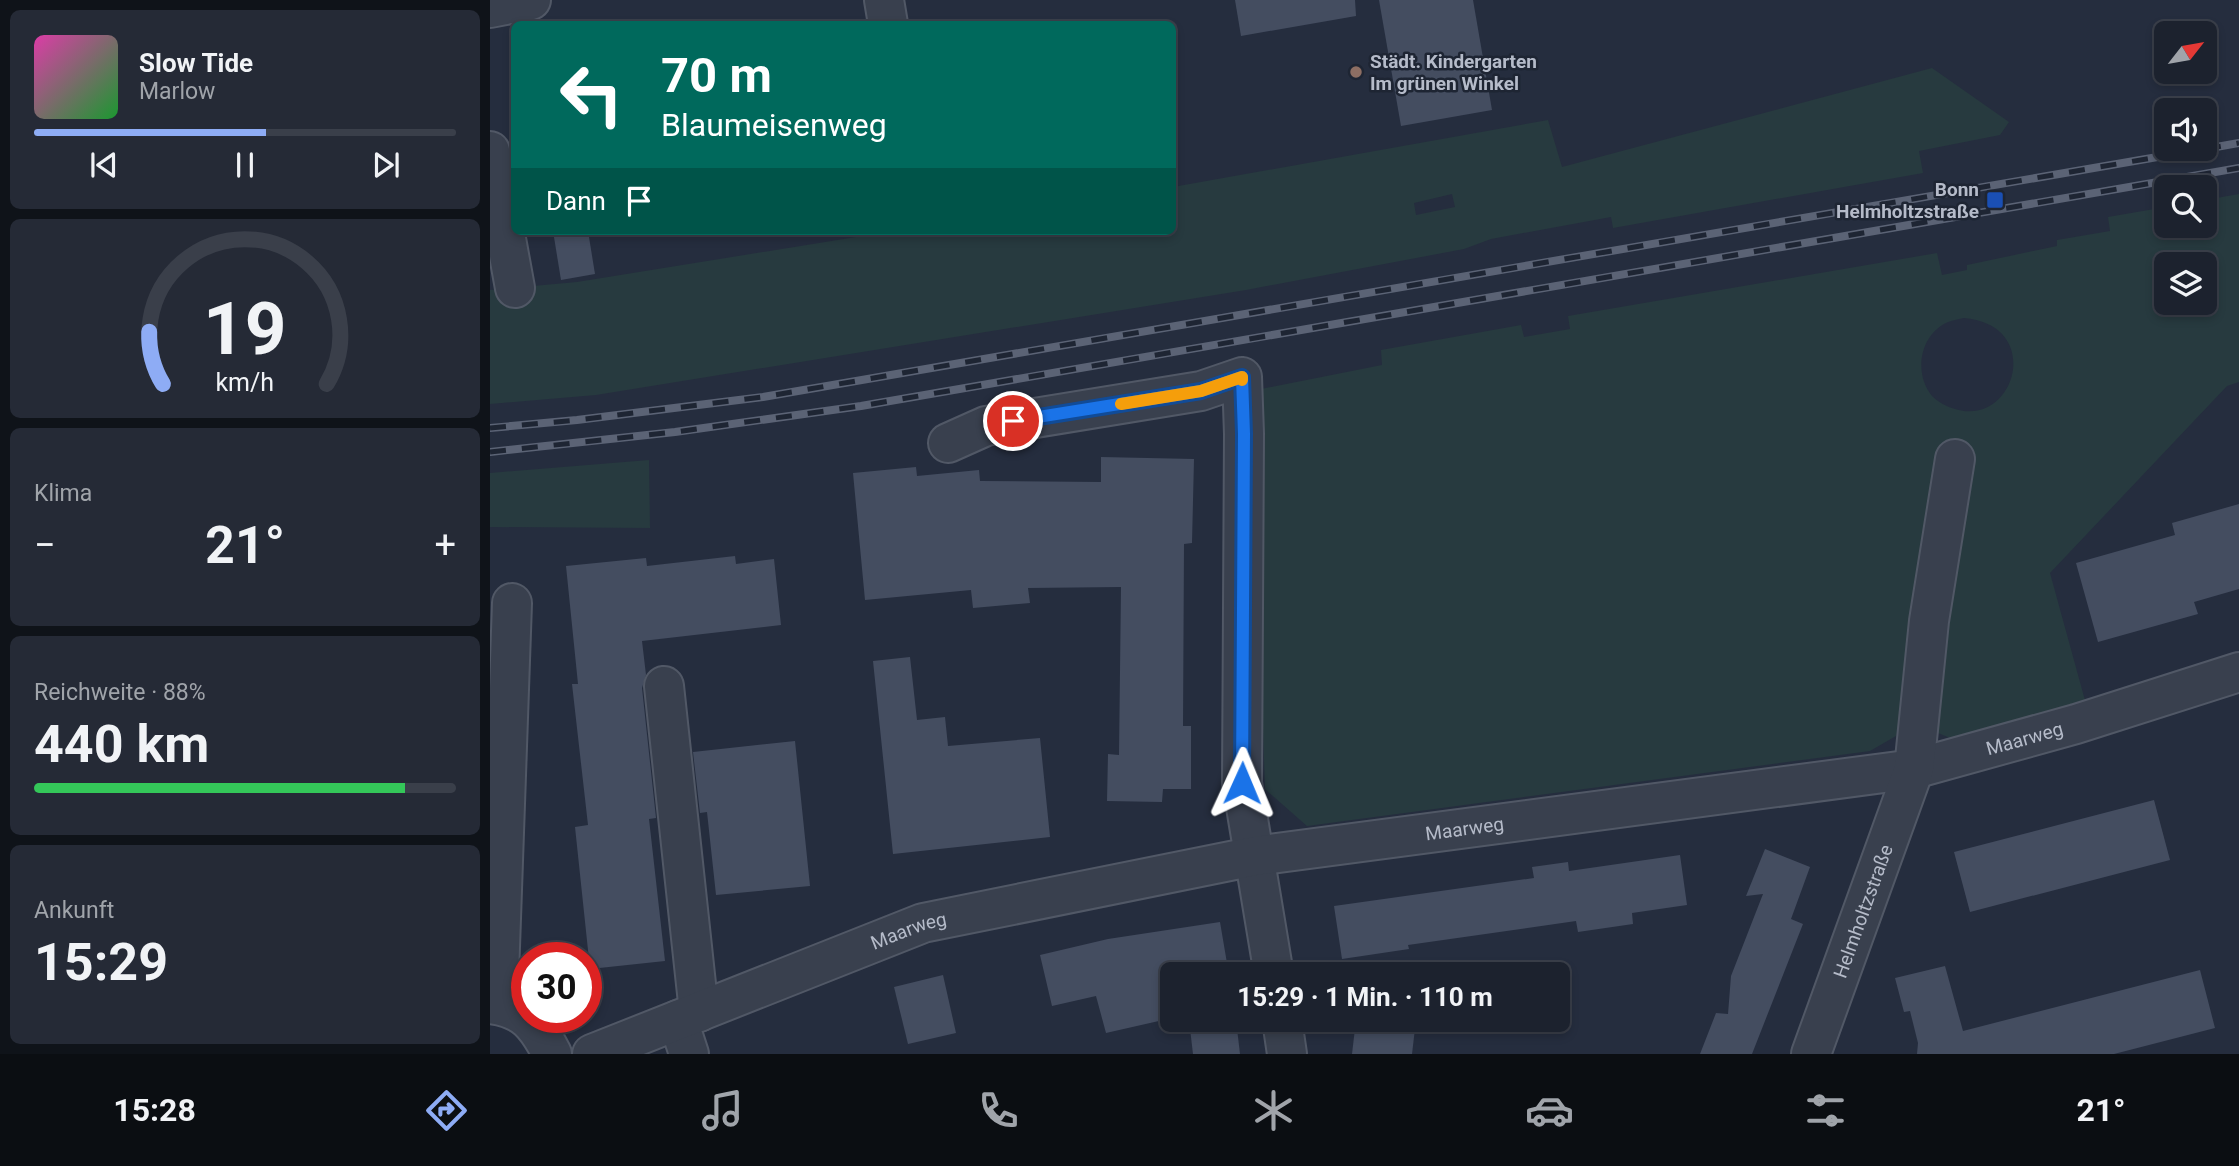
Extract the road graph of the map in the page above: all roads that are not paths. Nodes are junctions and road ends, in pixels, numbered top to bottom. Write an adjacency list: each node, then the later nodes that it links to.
1 (531, 0): 3 (street)
2 (884, 0): 4 (street)
3 (490, 8)
4 (888, 21)
5 (490, 151): 6 (street)
6 (515, 288)
7 (948, 443): 13 (street)
8 (1955, 459): 12 (street, Helmholtzstraße)
9 (512, 603): 15 (street)
10 (2239, 672): 12 (street, Maarweg)
11 (664, 686): 16 (street)
12 (1914, 769): 13 (street, Maarweg); 21 (street, Helmholtzstraße)
13 (1255, 856): 14 (street); 16 (street, Maarweg)
14 (1272, 962)
15 (494, 1004): 18 (street)
16 (689, 1029): 19 (street, Maarweg)
17 (1284, 1032): 20 (street)
18 (552, 1054)
19 (592, 1054)
20 (1287, 1054)
21 (1811, 1054)

